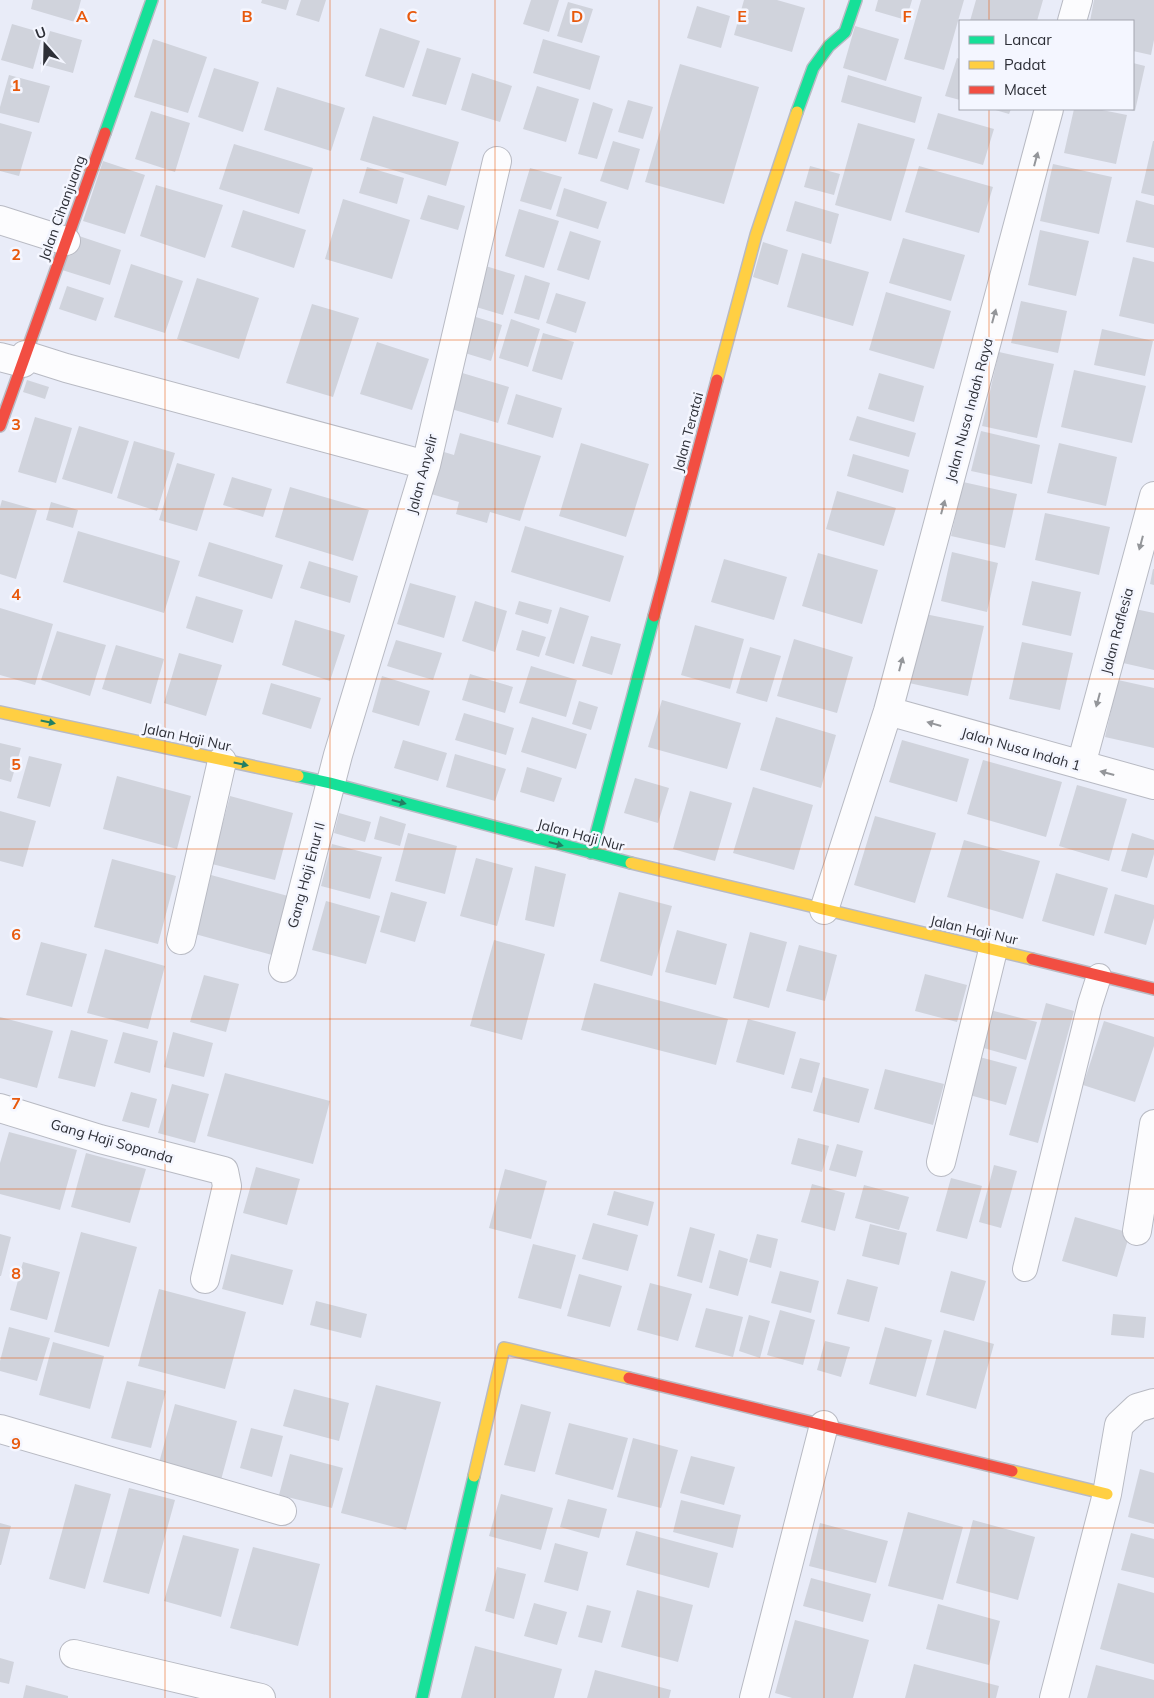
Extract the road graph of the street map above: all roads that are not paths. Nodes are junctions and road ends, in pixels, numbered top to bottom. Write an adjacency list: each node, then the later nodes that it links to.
1 (152, 0): 8 (street, Jalan Cihanjuang)
2 (856, 0): 19 (street, Jalan Teratai)
3 (1078, 0): 4 (street)
4 (1072, 20)
5 (1049, 110): 13 (street, Jalan Nusa Indah Raya, one-way to 5)
6 (496, 161): 11 (street, Jalan Anyelir)
7 (0, 220): 8 (street)
8 (66, 241): 9 (street, Jalan Cihanjuang)
9 (16, 358): 10 (street, Jalan Cihanjuang); 11 (street)
10 (0, 426)
11 (426, 465): 17 (street, Jalan Anyelir)
12 (1154, 496): 16 (street, Jalan Raflesia, one-way to 16)
13 (888, 711): 16 (street, Jalan Nusa Indah 1, one-way to 13); 20 (street)
14 (0, 712): 15 (street, Jalan Haji Nur, one-way to 15)
15 (222, 761): 17 (street, Jalan Haji Nur, one-way to 17); 21 (street)
16 (1081, 765): 18 (street, Jalan Nusa Indah 1, one-way to 16)
17 (330, 783): 19 (street, Jalan Haji Nur, one-way to 19); 23 (street, Gang Haji Enur II)
18 (1154, 785)
19 (591, 853): 20 (street, Jalan Haji Nur)
20 (824, 910): 22 (street, Jalan Haji Nur)
21 (181, 940)
22 (993, 950): 24 (street, Jalan Haji Nur); 28 (street)
23 (282, 968)
24 (1099, 976): 25 (street, Jalan Haji Nur); 30 (lane)
25 (1154, 989)
26 (0, 1108): 31 (street, Gang Haji Sopanda)
27 (1154, 1124): 29 (street)
28 (941, 1162)
29 (1137, 1231)
30 (1025, 1268)
31 (205, 1278)
32 (1154, 1403): 35 (street)
33 (824, 1425): 35 (street); 39 (street); 40 (street)
34 (0, 1429): 36 (street)
35 (1107, 1494): 41 (street)
36 (282, 1511)
37 (74, 1654): 38 (street)
38 (261, 1698)
39 (422, 1698)
40 (754, 1698)
41 (1054, 1698)

